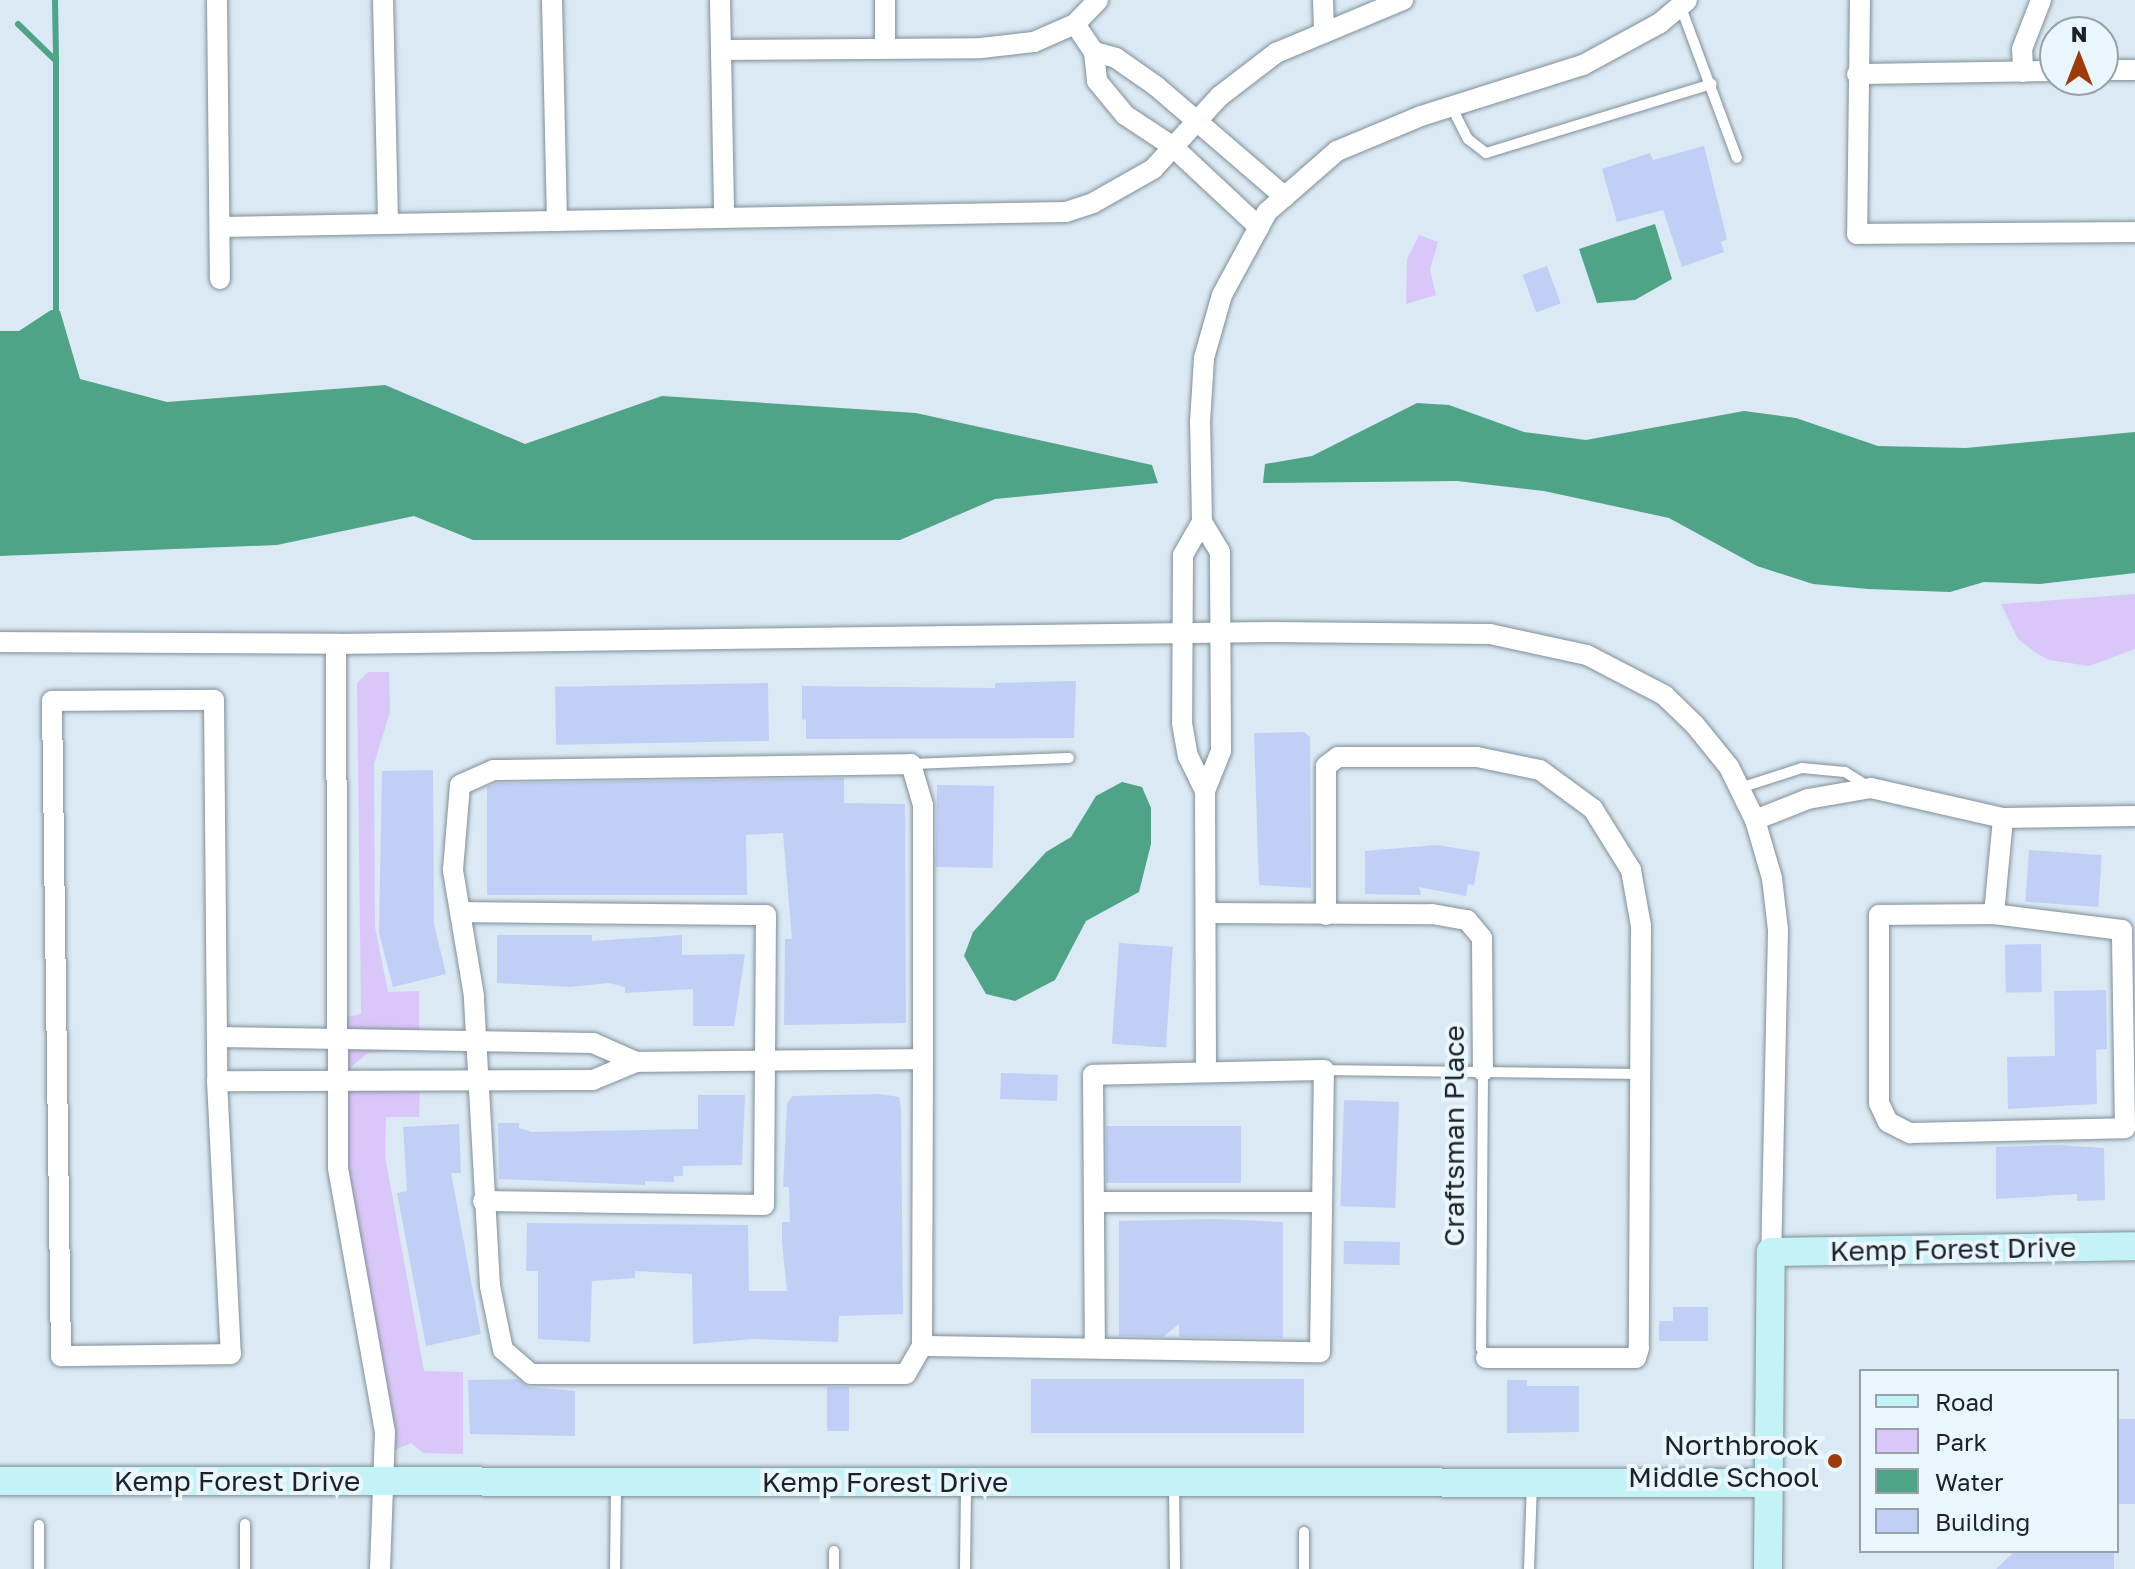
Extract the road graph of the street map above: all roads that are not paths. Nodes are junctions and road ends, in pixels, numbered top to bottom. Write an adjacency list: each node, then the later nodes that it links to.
1 (217, 0): 31 (street)
2 (383, 0): 30 (street)
3 (552, 0): 29 (street)
4 (720, 0): 15 (street)
5 (885, 0): 14 (street)
6 (1098, 0): 12 (street)
7 (1323, 0): 13 (street)
8 (1403, 0): 13 (street)
9 (1860, 0): 19 (street)
10 (2041, 0): 17 (street)
11 (1683, 3): 20 (lane); 21 (street)
12 (1075, 24): 14 (street); 16 (street)
13 (1324, 29): 22 (street)
14 (885, 47): 15 (street)
15 (721, 50): 28 (street)
16 (1094, 52): 22 (street); 23 (street)
17 (2023, 72): 18 (street); 19 (street)
18 (2039, 72)
19 (1857, 74): 33 (street)
20 (1712, 84): 21 (lane); 25 (lane)
21 (1451, 106): 27 (street)
22 (1195, 122): 23 (street); 24 (street)
23 (1172, 146): 26 (street); 28 (street)
24 (1239, 157): 26 (street); 27 (street)
25 (1737, 158)
26 (1214, 186): 32 (street)
27 (1285, 197): 32 (street)
28 (724, 218): 29 (street)
29 (557, 221): 30 (street)
30 (388, 224): 31 (street)
31 (220, 227): 34 (street)
32 (1259, 227): 35 (street)
33 (2135, 232)
34 (220, 279)
35 (1202, 522): 36 (street); 37 (street)
36 (1182, 632): 37 (street); 39 (street); 44 (street)
37 (1219, 632): 42 (street); 44 (street)
38 (0, 642): 39 (street)
39 (336, 644): 53 (street)
40 (1069, 758): 41 (lane)
41 (911, 764): 48 (street); 55 (street)
42 (1740, 788): 43 (lane); 47 (street)
43 (1871, 788): 46 (street); 47 (street)
44 (1205, 791): 49 (street)
45 (2135, 816): 46 (street)
46 (2003, 818): 50 (street)
47 (1755, 820): 69 (street)
48 (460, 912): 54 (street); 57 (street)
49 (1207, 913): 51 (street); 60 (street)
50 (1994, 914): 50 (street)
51 (1326, 915): 59 (street, Craftsman Place); 61 (street)
52 (217, 1037): 53 (street); 64 (street); 64 (street)
53 (337, 1037): 54 (street); 63 (street)
54 (477, 1039): 56 (street); 62 (street)
55 (923, 1059): 57 (street); 70 (street)
56 (636, 1062): 57 (street); 62 (street)
57 (765, 1062): 65 (street)
58 (1324, 1070): 59 (lane); 60 (street); 67 (street)
59 (1483, 1071): 61 (lane); 72 (lane, Craftsman Place)
60 (1206, 1072): 66 (street)
61 (1637, 1074): 72 (street)
62 (478, 1078): 63 (street); 65 (street)
63 (337, 1079): 64 (street); 74 (street)
64 (217, 1081)
65 (483, 1201): 70 (street)
66 (1094, 1202): 67 (street); 71 (street)
67 (1322, 1202): 71 (street)
68 (2135, 1246): 69 (street, Kemp Forest Drive)
69 (1771, 1252): 79 (street)
70 (922, 1346): 71 (street)
71 (1095, 1348)
72 (1486, 1358)
73 (0, 1481): 74 (street, Kemp Forest Drive)
74 (381, 1481): 75 (street, Kemp Forest Drive); 86 (street)
75 (616, 1481): 76 (street, Kemp Forest Drive); 87 (lane)
76 (966, 1482): 77 (street, Kemp Forest Drive); 89 (lane)
77 (1174, 1483): 78 (street, Kemp Forest Drive); 90 (lane)
78 (1532, 1483): 79 (street, Kemp Forest Drive); 92 (lane)
79 (1769, 1483): 93 (street)
80 (245, 1524): 85 (lane)
81 (39, 1525): 84 (lane)
82 (1304, 1532): 91 (lane)
83 (834, 1551): 88 (lane)
84 (39, 1569)
85 (245, 1569)
86 (380, 1569)
87 (615, 1569)
88 (834, 1569)
89 (965, 1569)
90 (1175, 1569)
91 (1304, 1569)
92 (1529, 1569)
93 (1768, 1569)

